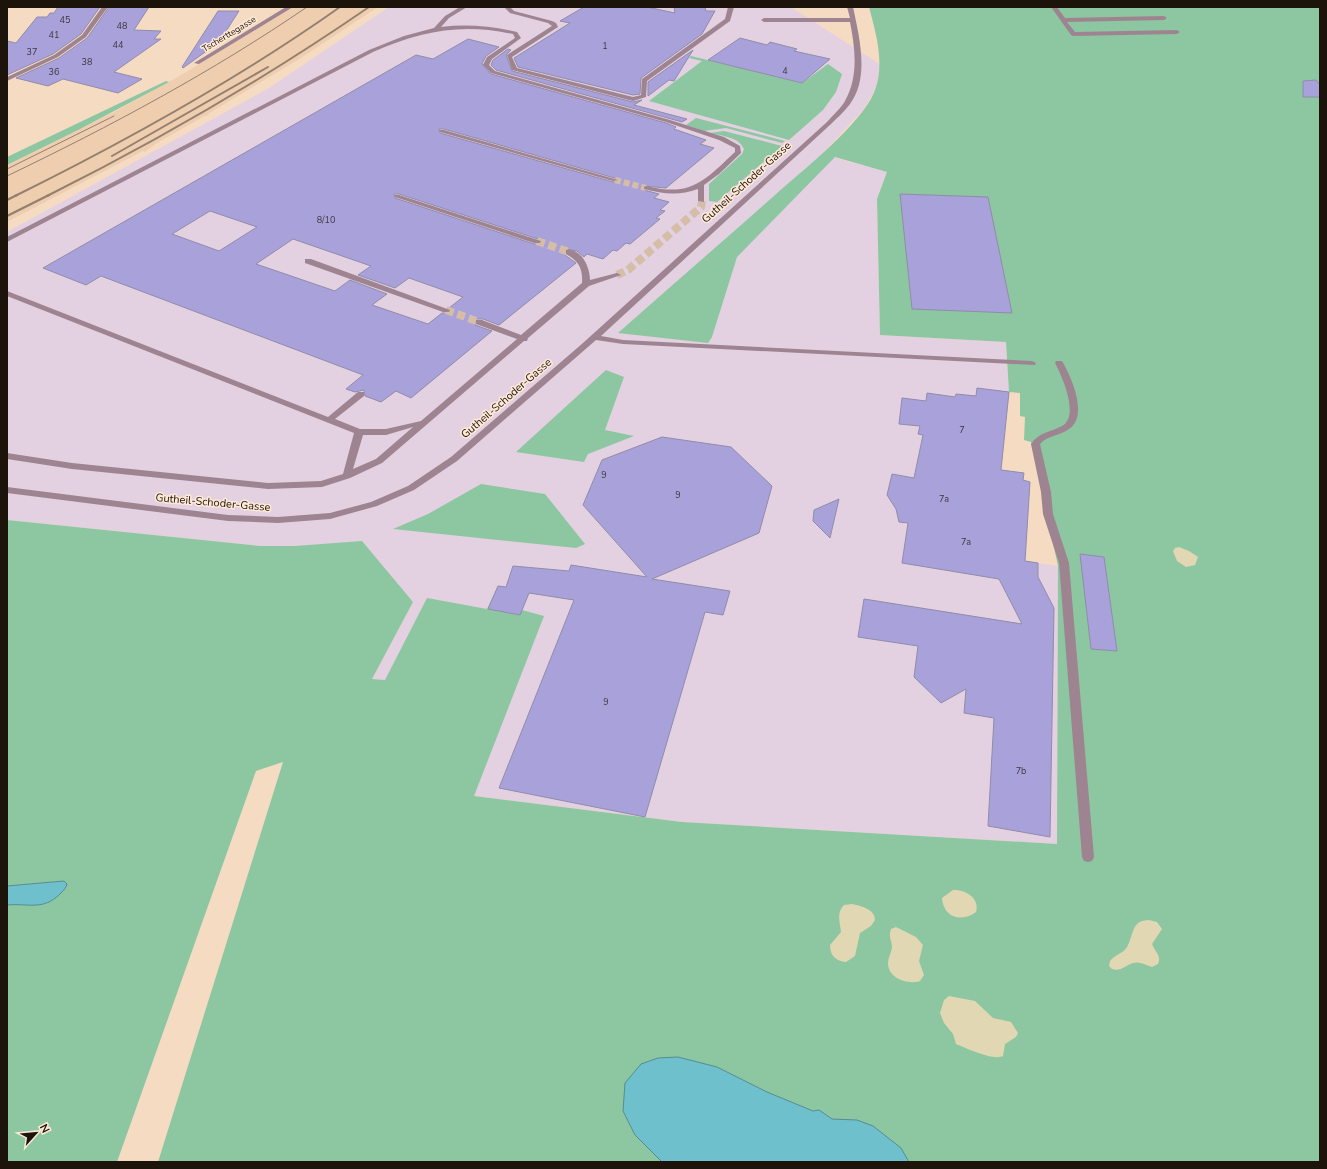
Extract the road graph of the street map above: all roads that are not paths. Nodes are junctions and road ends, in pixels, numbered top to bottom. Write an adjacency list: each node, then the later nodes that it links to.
1 (104, 7): 16 (street)
2 (290, 7): 15 (street, Tscherttegasse)
3 (464, 7): 13 (street)
4 (507, 7): 5 (street)
5 (731, 7)
6 (847, 7): 9 (street, Gutheil-Schoder-Gasse)
7 (850, 7): 9 (street, Gutheil-Schoder-Gasse)
8 (1054, 7): 12 (street)
9 (852, 18): 11 (street); 32 (street, Gutheil-Schoder-Gasse)
10 (1164, 18): 12 (street)
11 (764, 20)
12 (1063, 20): 14 (street)
13 (436, 29): 19 (street); 23 (street)
14 (1177, 32)
15 (197, 63)
16 (7, 78)
17 (442, 131): 18 (street)
18 (615, 180)
19 (701, 186): 20 (street); 22 (street)
20 (646, 188)
21 (397, 196): 24 (street)
22 (702, 201)
23 (7, 240)
24 (537, 241)
25 (569, 252): 28 (street)
26 (308, 261): 30 (street)
27 (617, 275): 28 (street)
28 (586, 284): 33 (street)
29 (7, 293): 37 (street)
30 (446, 310)
31 (479, 322): 33 (street)
32 (594, 337): 34 (street); 42 (street, Gutheil-Schoder-Gasse)
33 (524, 339): 38 (street)
34 (1032, 363)
35 (1059, 363): 43 (street)
36 (361, 394): 37 (street)
37 (329, 420): 39 (street)
38 (422, 423): 39 (street); 41 (street)
39 (358, 432): 41 (street)
40 (7, 456): 41 (street)
41 (347, 476)
42 (7, 490)
43 (1088, 857)

